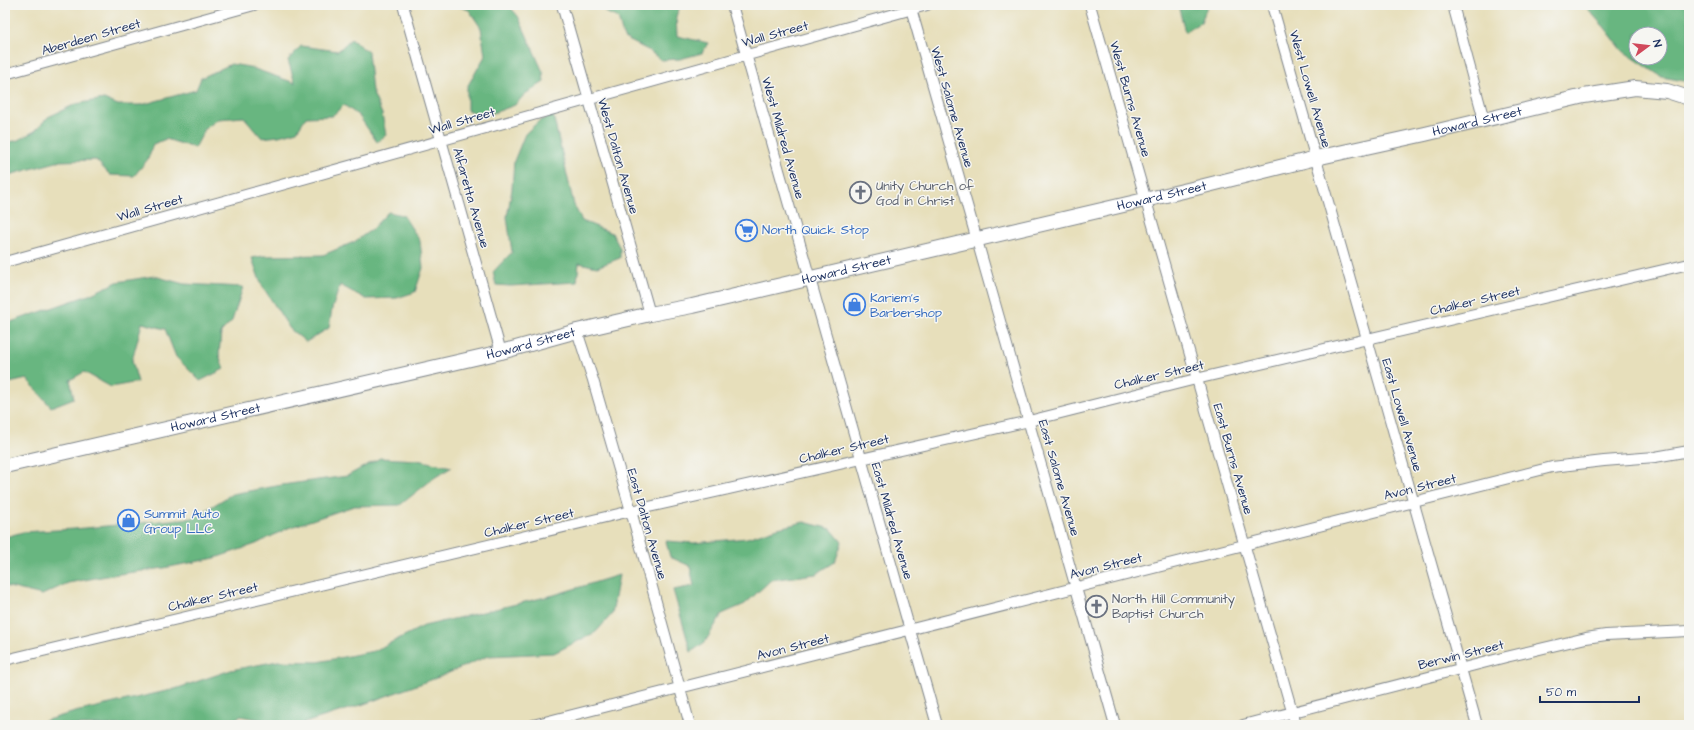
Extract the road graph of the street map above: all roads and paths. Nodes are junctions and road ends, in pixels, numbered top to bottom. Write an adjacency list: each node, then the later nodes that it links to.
1 (254, 5): 11 (street, Aberdeen Street)
2 (403, 5): 15 (street, Alfaretta Avenue)
3 (562, 5): 13 (street, West Dalton Avenue)
4 (732, 5): 10 (street, West Mildred Avenue)
5 (927, 5): 9 (street, Wall Street)
6 (1090, 5): 17 (street, West Burns Avenue)
7 (1272, 5): 16 (street, West Lowell Avenue)
8 (1453, 5): 14 (street)
9 (911, 7): 10 (street, Wall Street); 18 (street, West Salome Avenue)
10 (746, 55): 13 (street, Wall Street); 21 (street, West Mildred Avenue)
11 (5, 74)
12 (1689, 98): 14 (main road, Howard Street)
13 (588, 99): 15 (street, Wall Street); 22 (street, West Dalton Avenue)
14 (1484, 120): 16 (main road, Howard Street)
15 (441, 141): 19 (street, Wall Street); 25 (street, Alfaretta Avenue)
16 (1316, 158): 17 (main road, Howard Street); 24 (street, East Lowell Avenue)
17 (1146, 200): 18 (main road, Howard Street); 26 (street, East Burns Avenue)
18 (976, 239): 21 (main road, Howard Street); 27 (street, East Salome Avenue)
19 (5, 262)
20 (1689, 264): 24 (street, Chalker Street)
21 (809, 279): 22 (main road, Howard Street); 29 (street, East Mildred Avenue)
22 (650, 314): 23 (main road, Howard Street)
23 (577, 331): 25 (main road, Howard Street); 32 (street, East Dalton Avenue)
24 (1367, 339): 26 (street, Chalker Street); 31 (street, East Lowell Avenue)
25 (500, 352): 30 (main road, Howard Street)
26 (1196, 379): 27 (street, Chalker Street); 33 (street, East Burns Avenue)
27 (1029, 421): 29 (street, Chalker Street); 34 (street, East Salome Avenue)
28 (1689, 451): 31 (street, Avon Street)
29 (861, 460): 32 (street, Chalker Street); 35 (street, East Mildred Avenue)
30 (5, 466)
31 (1413, 502): 33 (street, Avon Street); 38 (street, East Lowell Avenue)
32 (631, 511): 37 (street, Chalker Street); 39 (street, East Dalton Avenue)
33 (1245, 545): 34 (street, Avon Street); 40 (street, East Burns Avenue)
34 (1076, 587): 35 (street, Avon Street); 44 (street, East Salome Avenue)
35 (910, 631): 39 (street, Avon Street); 43 (street, East Mildred Avenue)
36 (1689, 632): 38 (street, Berwin Street)
37 (5, 660)
38 (1462, 669): 40 (street, Berwin Street); 47 (street, East Lowell Avenue)
39 (680, 688): 41 (street, Avon Street); 42 (street, East Dalton Avenue)
40 (1293, 712): 45 (street, Berwin Street); 46 (street, East Burns Avenue)
41 (534, 725)
42 (690, 725)
43 (937, 725)
44 (1115, 725)
45 (1243, 725)
46 (1296, 725)
47 (1477, 725)

